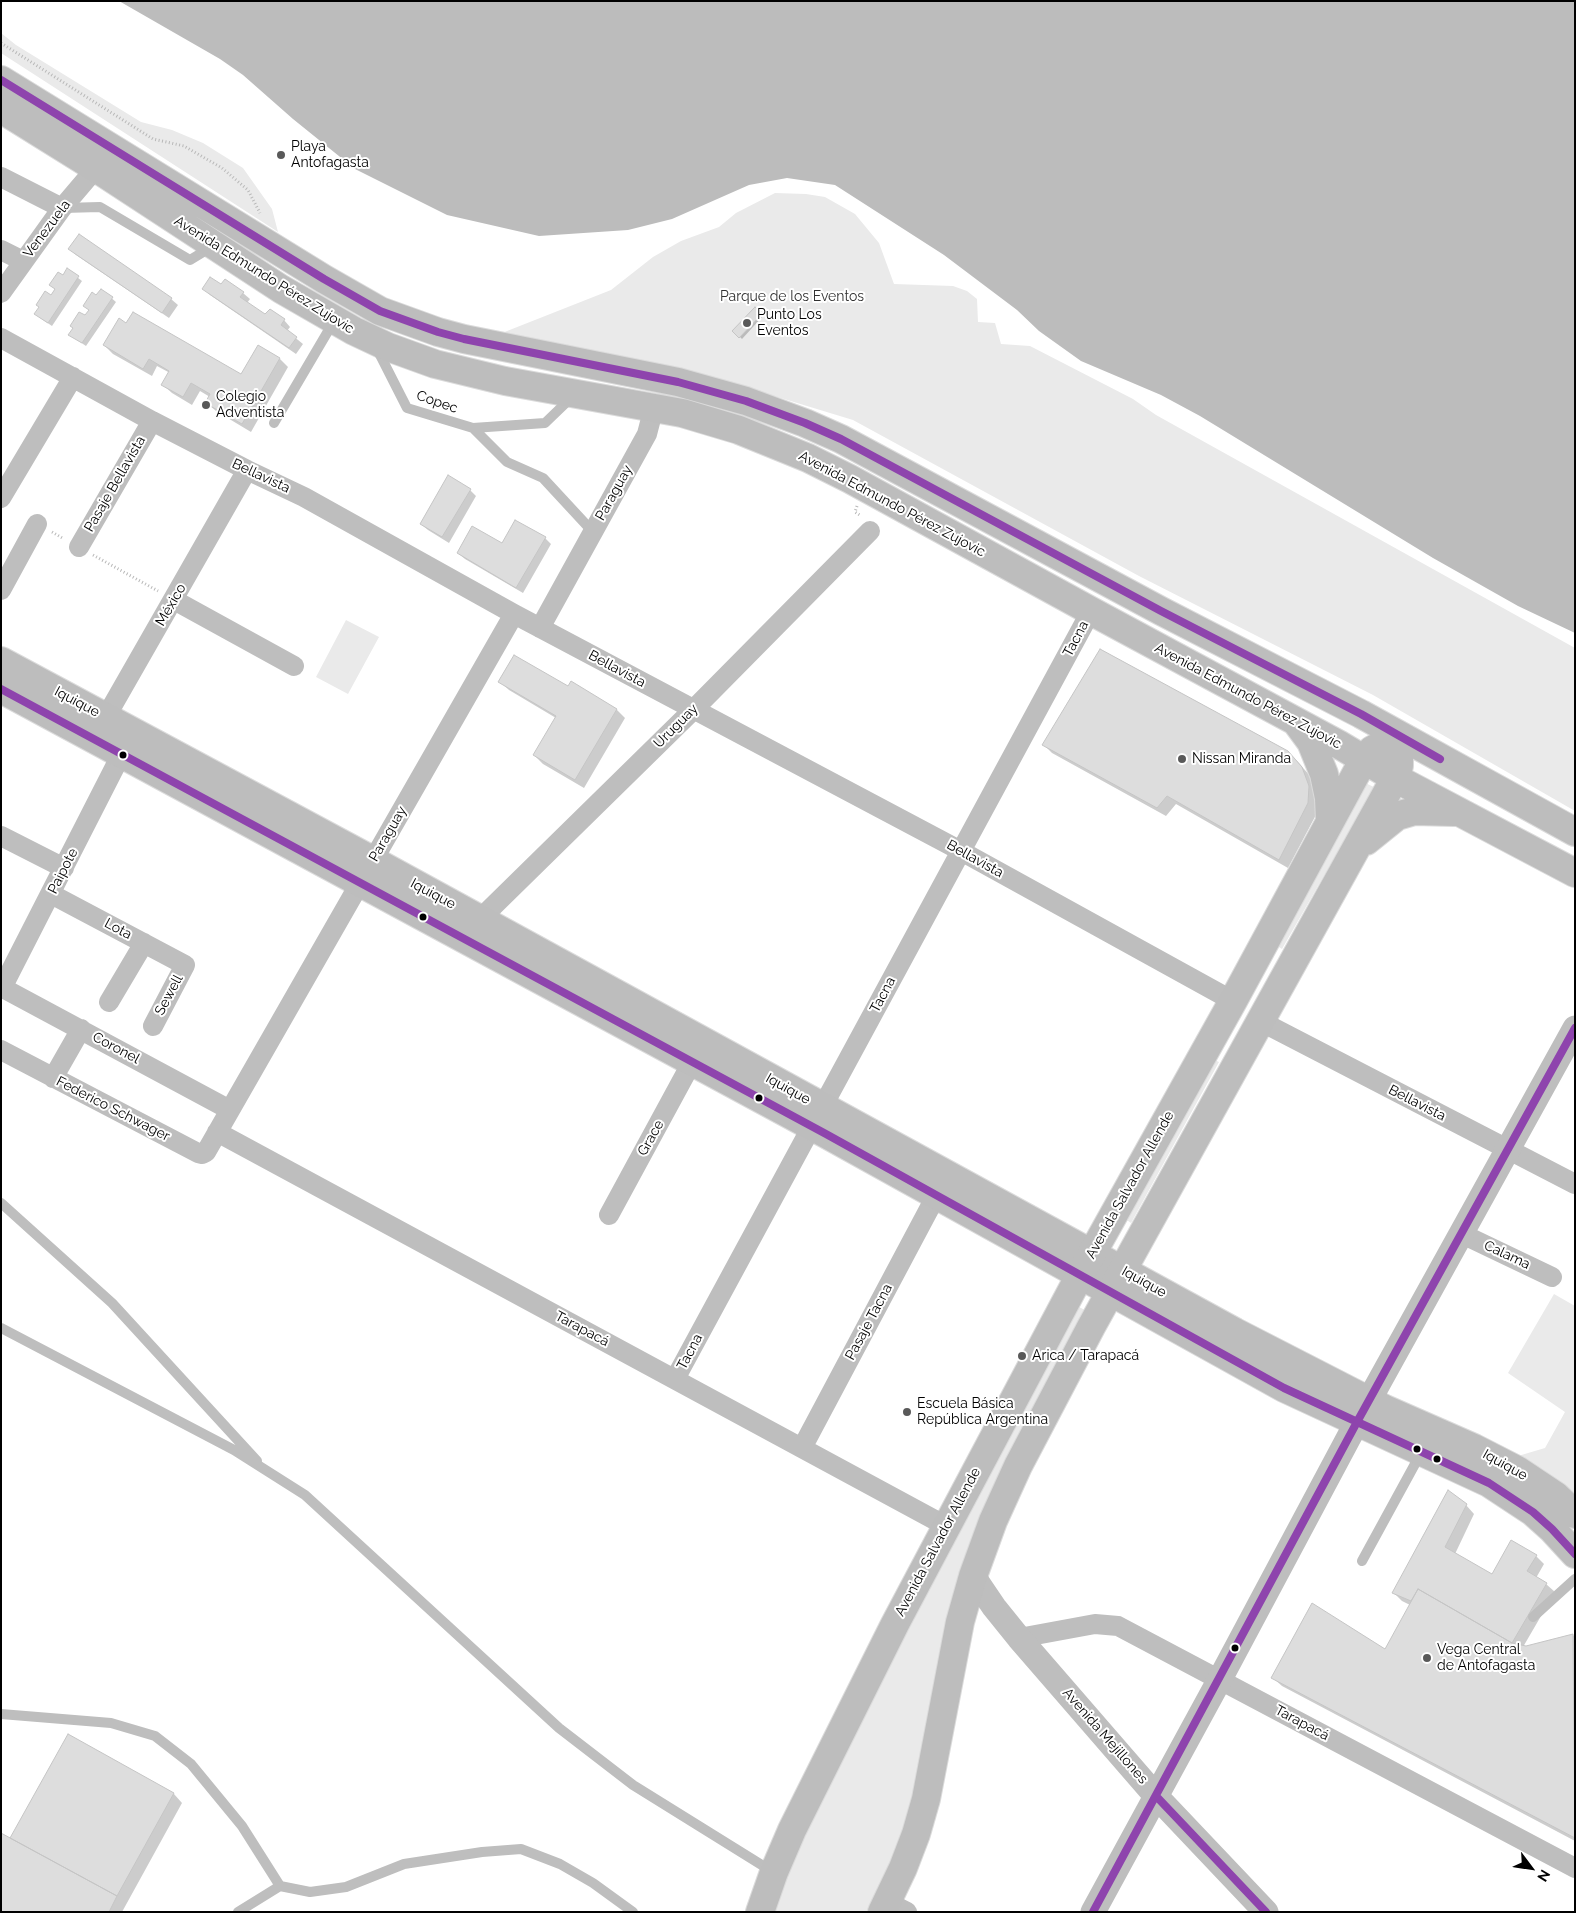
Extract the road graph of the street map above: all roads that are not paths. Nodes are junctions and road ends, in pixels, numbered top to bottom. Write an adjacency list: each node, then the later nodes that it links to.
1 (1, 80): 36 (main road, Avenida Edmundo Pérez Zujovic)
2 (1, 109): 3 (main road, Avenida Edmundo Pérez Zujovic)
3 (96, 168): 5 (street, Venezuela); 6 (main road, Avenida Edmundo Pérez Zujovic)
4 (1, 177): 5 (street)
5 (62, 208): 6 (lane); 8 (street, Venezuela)
6 (213, 246): 10 (main road, Avenida Edmundo Pérez Zujovic)
7 (1, 250): 8 (street)
8 (23, 261): 9 (street, Venezuela)
9 (1, 293)
10 (334, 321): 12 (main road, Avenida Edmundo Pérez Zujovic); 17 (lane)
11 (1, 338): 13 (street, Bellavista)
12 (372, 340): 14 (main road, Avenida Edmundo Pérez Zujovic); 18 (lane, Copec)
13 (73, 377): 16 (street, Bellavista); 20 (street)
14 (576, 392): 15 (main road, Avenida Edmundo Pérez Zujovic); 18 (lane, Copec)
15 (654, 407): 23 (street, Paraguay); 27 (main road, Avenida Edmundo Pérez Zujovic)
16 (152, 420): 19 (street, Bellavista); 24 (street, Pasaje Bellavista)
17 (274, 423)
18 (473, 428): 23 (lane, Copec)
19 (248, 470): 26 (street, México); 28 (street, Bellavista)
20 (1, 498)
21 (37, 524): 25 (street)
22 (870, 531): 33 (street, Uruguay)
23 (593, 532): 29 (street, Paraguay)
24 (79, 547)
25 (1, 590)
26 (174, 600): 31 (street); 35 (street, México)
27 (1091, 611): 34 (main road, Avenida Edmundo Pérez Zujovic); 44 (street, Tacna)
28 (514, 614): 29 (street, Bellavista); 47 (street, Paraguay)
29 (540, 628): 33 (street, Bellavista)
30 (1, 662): 35 (main road, Iquique)
31 (294, 666)
32 (1, 689): 35 (main road, Iquique)
33 (693, 710): 44 (street, Bellavista); 50 (street, Uruguay)
34 (1296, 722): 38 (main road, Avenida Edmundo Pérez Zujovic); 41 (main road)
35 (100, 728): 37 (main road, Iquique); 47 (main road, Iquique)
36 (1399, 735): 38 (main road); 39 (main road); 42 (main road, Avenida Edmundo Pérez Zujovic)
37 (122, 753): 46 (street, Paipote); 47 (main road, Iquique)
38 (1364, 759): 39 (main road, Avenida Edmundo Pérez Zujovic); 41 (main road, Avenida Salvador Allende)
39 (1395, 778): 40 (main road, Avenida Edmundo Pérez Zujovic); 45 (main road)
40 (1460, 813): 45 (main road); 48 (main road, Avenida Edmundo Pérez Zujovic)
41 (1330, 820): 54 (main road, Avenida Salvador Allende)
42 (1575, 832)
43 (1, 836): 46 (street)
44 (961, 851): 54 (street, Bellavista); 64 (street, Tacna)
45 (1348, 860): 56 (main road)
46 (64, 868): 49 (street, Paipote)
47 (366, 872): 50 (main road, Iquique); 61 (main road, Iquique); 63 (street, Paraguay)
48 (1575, 873)
49 (51, 894): 51 (street, Lota); 53 (street, Paipote)
50 (480, 919): 64 (main road, Iquique)
51 (144, 943): 52 (street, Lota); 55 (street)
52 (185, 965): 57 (street, Sewell)
53 (2, 987): 59 (street, Coronel)
54 (1232, 1001): 72 (main road, Avenida Salvador Allende)
55 (109, 1002)
56 (1260, 1020): 66 (street, Bellavista); 74 (main road)
57 (152, 1026)
58 (1575, 1028): 66 (street)
59 (81, 1029): 62 (street); 63 (street, Coronel)
60 (1, 1050): 62 (street, Federico Schwager)
61 (692, 1062): 64 (main road, Iquique); 70 (street, Grace)
62 (53, 1078): 65 (street, Federico Schwager)
63 (230, 1110): 65 (street, Paraguay)
64 (817, 1117): 68 (main road, Iquique); 72 (main road, Iquique); 76 (street, Tacna)
65 (217, 1132): 76 (street, Tarapacá)
66 (1508, 1150): 67 (street, Bellavista); 71 (street)
67 (1575, 1184)
68 (936, 1196): 72 (main road, Iquique); 78 (street, Pasaje Tacna)
69 (1, 1203): 80 (lane)
70 (609, 1215)
71 (1462, 1234): 73 (street, Calama); 77 (street)
72 (1086, 1264): 74 (main road, Iquique); 82 (main road, Avenida Salvador Allende)
73 (1552, 1276)
74 (1117, 1281): 77 (main road, Iquique); 85 (main road)
75 (1, 1328): 80 (lane)
76 (675, 1379): 78 (street, Tarapacá)
77 (1363, 1411): 79 (main road, Iquique); 81 (main road, Iquique); 89 (street)
78 (802, 1448): 82 (street, Tarapacá)
79 (1422, 1452): 83 (main road, Iquique); 84 (lane)
80 (266, 1470): 93 (lane)
81 (1575, 1514)
82 (946, 1526): 93 (main road, Avenida Salvador Allende)
83 (1575, 1554)
84 (1362, 1561)
85 (973, 1576): 88 (street, Avenida Mejillones); 95 (main road)
86 (1575, 1579): 87 (lane)
87 (1533, 1617)
88 (1019, 1638): 89 (street, Tarapacá); 91 (street, Avenida Mejillones)
89 (1220, 1679): 91 (street); 92 (street, Tarapacá)
90 (1, 1714): 94 (lane)
91 (1156, 1796): 99 (street); 100 (street, Avenida Mejillones)
92 (1575, 1868)
93 (774, 1872): 98 (main road, Avenida Salvador Allende)
94 (280, 1886): 96 (lane); 97 (lane)
95 (892, 1908)
96 (238, 1912)
97 (633, 1912)
98 (760, 1912)
99 (1093, 1912)
100 (1266, 1912)

